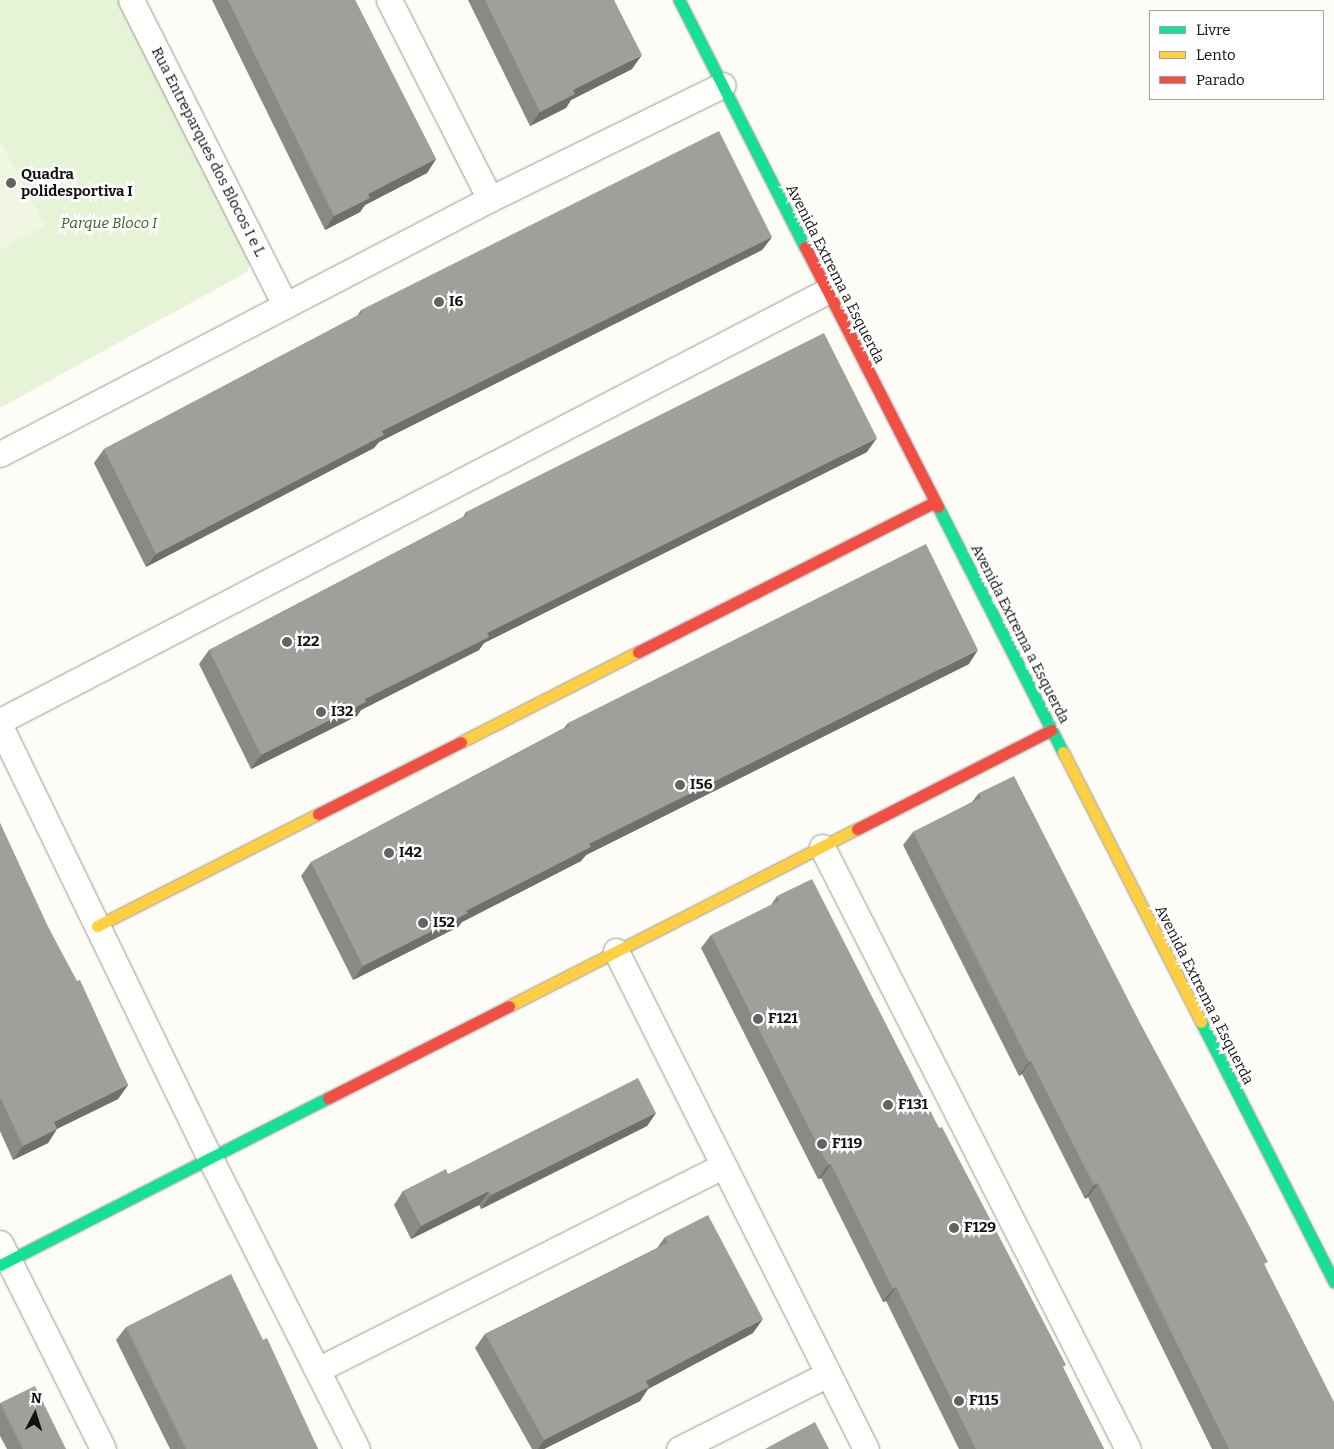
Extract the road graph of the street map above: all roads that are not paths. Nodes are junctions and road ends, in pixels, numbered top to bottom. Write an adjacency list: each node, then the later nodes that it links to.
1 (130, 0): 7 (street, Rua Entreparques dos Blocos I e L)
2 (390, 0): 5 (street)
3 (679, 0): 4 (street, Avenida Extrema a Esquerda)
4 (722, 85): 5 (street); 6 (street, Avenida Extrema a Esquerda)
5 (490, 199): 7 (street)
6 (827, 291): 9 (street, Avenida Extrema a Esquerda); 10 (street)
7 (285, 305): 8 (street)
8 (0, 454)
9 (935, 502): 12 (street, Avenida Extrema a Esquerda); 14 (street)
10 (0, 721)
11 (0, 726): 14 (street)
12 (1051, 730): 13 (street); 19 (street, Avenida Extrema a Esquerda)
13 (822, 846): 15 (street); 26 (street)
14 (97, 926): 16 (street)
15 (616, 951): 16 (street); 17 (street)
16 (210, 1158): 18 (street); 20 (street)
17 (723, 1166): 20 (street); 21 (street)
18 (3, 1256): 22 (street)
19 (1334, 1282)
20 (318, 1370): 23 (street)
21 (828, 1374): 24 (street); 25 (street)
22 (103, 1449)
23 (357, 1449)
24 (679, 1449)
25 (866, 1449)
26 (1128, 1449)

